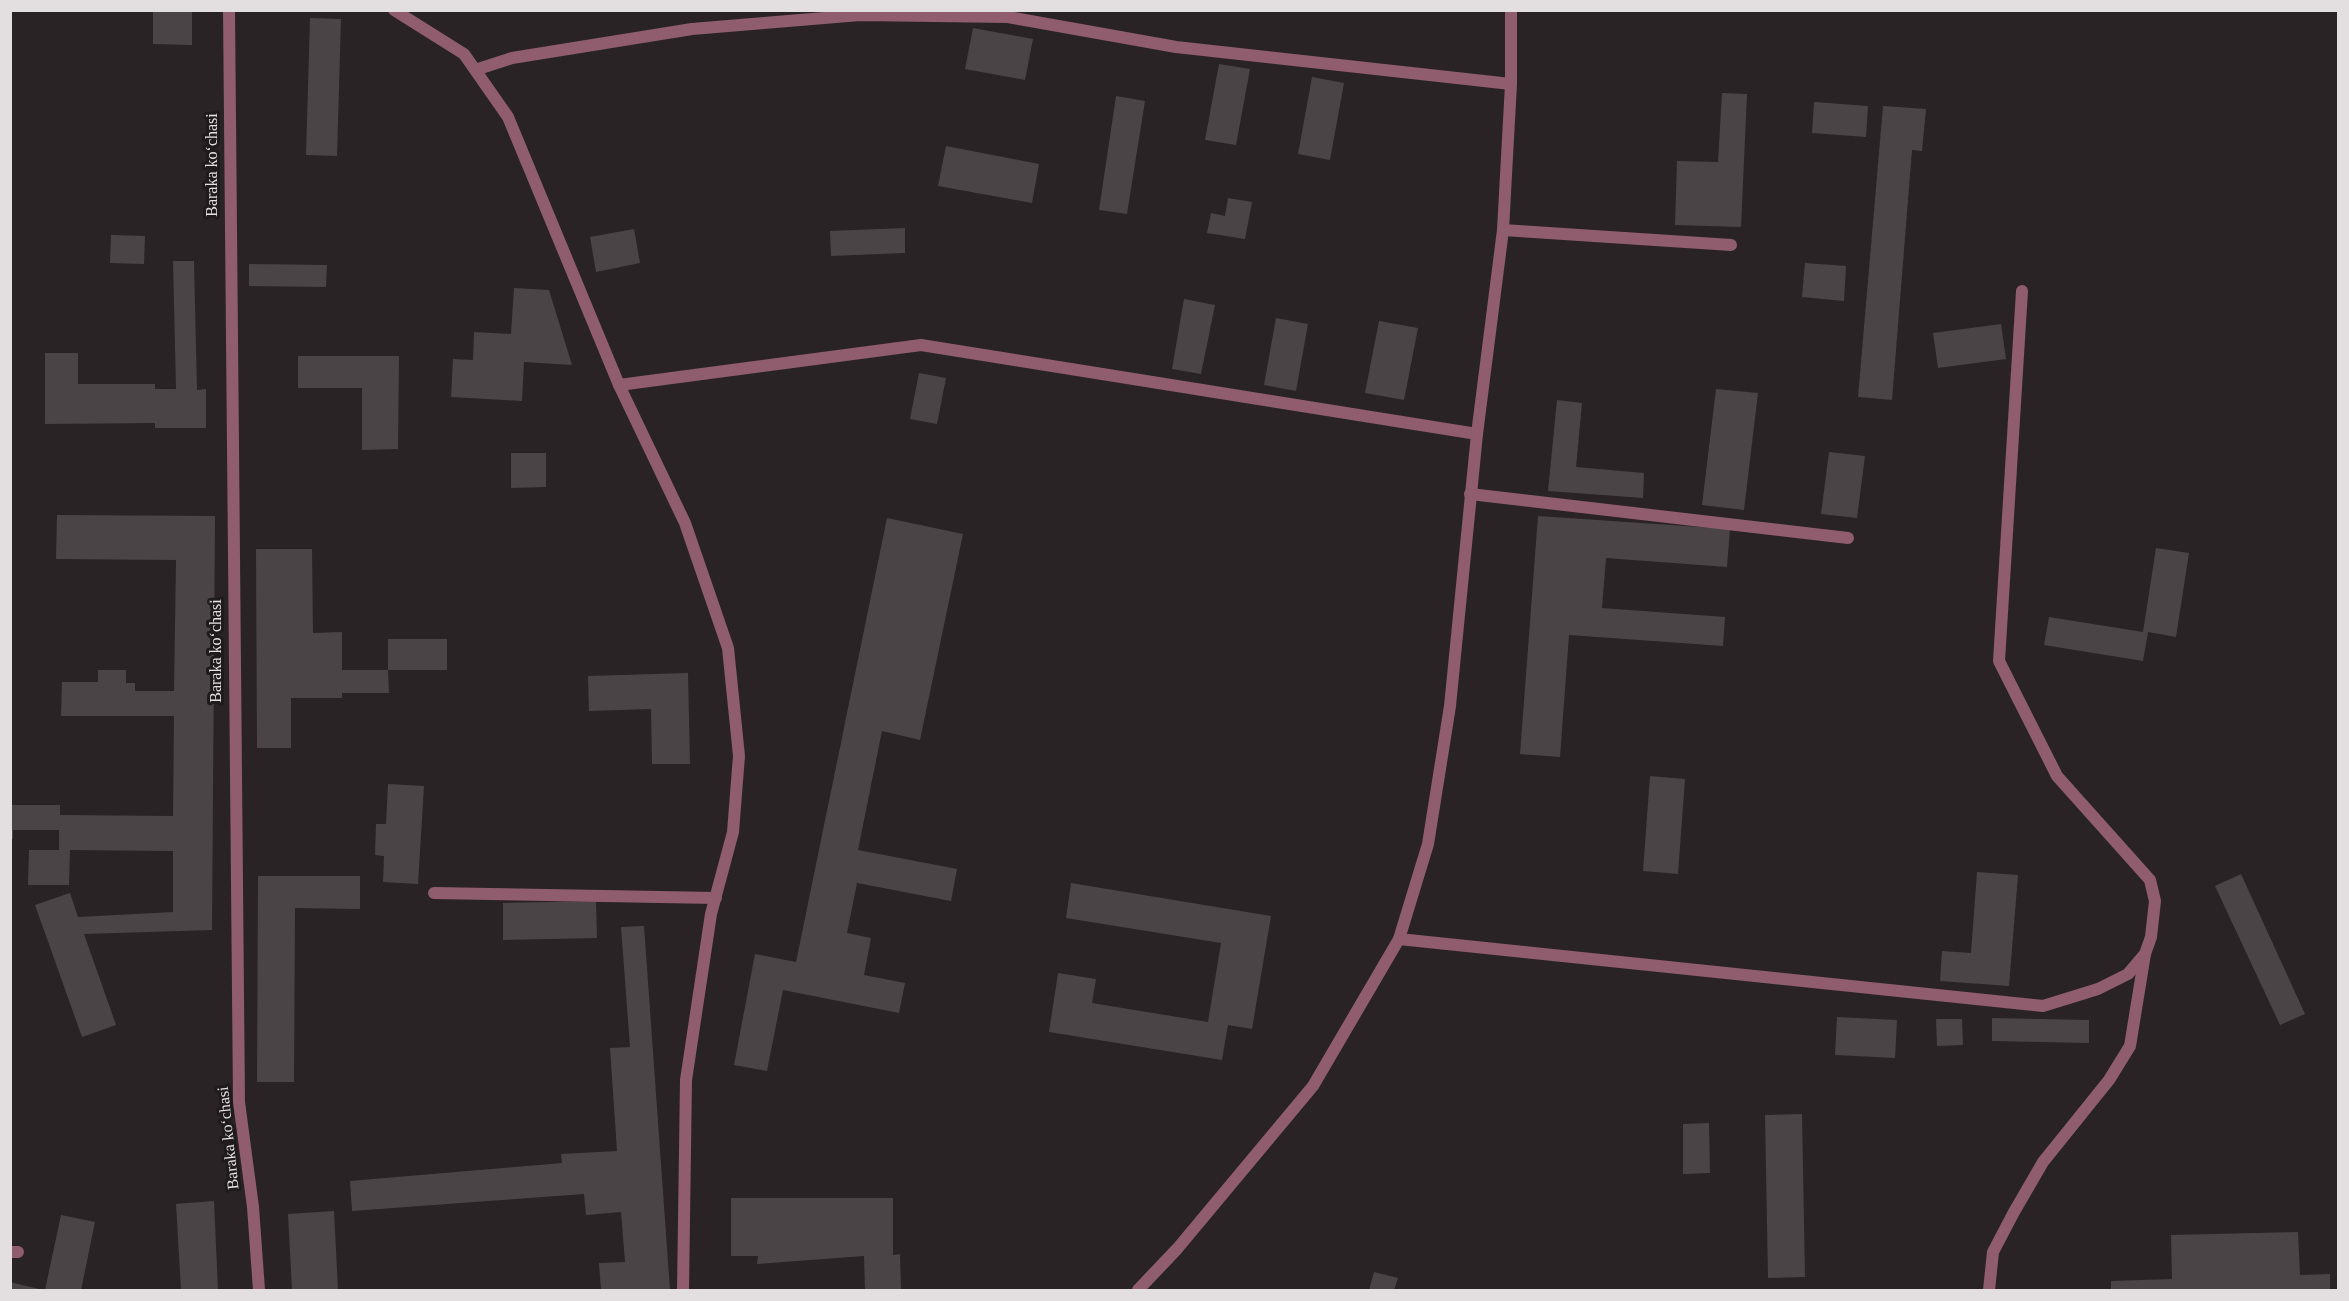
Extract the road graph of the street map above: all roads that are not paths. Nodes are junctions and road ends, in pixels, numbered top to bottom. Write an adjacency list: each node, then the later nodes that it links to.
1 (229, 10): 17 (street, Baraka koʻchasi)
2 (394, 10): 4 (street)
3 (1511, 10): 5 (street)
4 (475, 70): 5 (street); 9 (street)
5 (1511, 84): 6 (street)
6 (1503, 230): 7 (street); 10 (street)
7 (1731, 245)
8 (2022, 291): 16 (street)
9 (619, 385): 10 (street); 14 (street)
10 (1477, 434): 11 (street)
11 (1470, 494): 12 (street); 15 (street)
12 (1848, 538)
13 (434, 893): 14 (street)
14 (716, 898): 18 (street)
15 (1399, 939): 16 (street); 19 (street)
16 (2145, 954): 20 (street)
17 (259, 1290)
18 (683, 1290)
19 (1138, 1290)
20 (1989, 1290)

